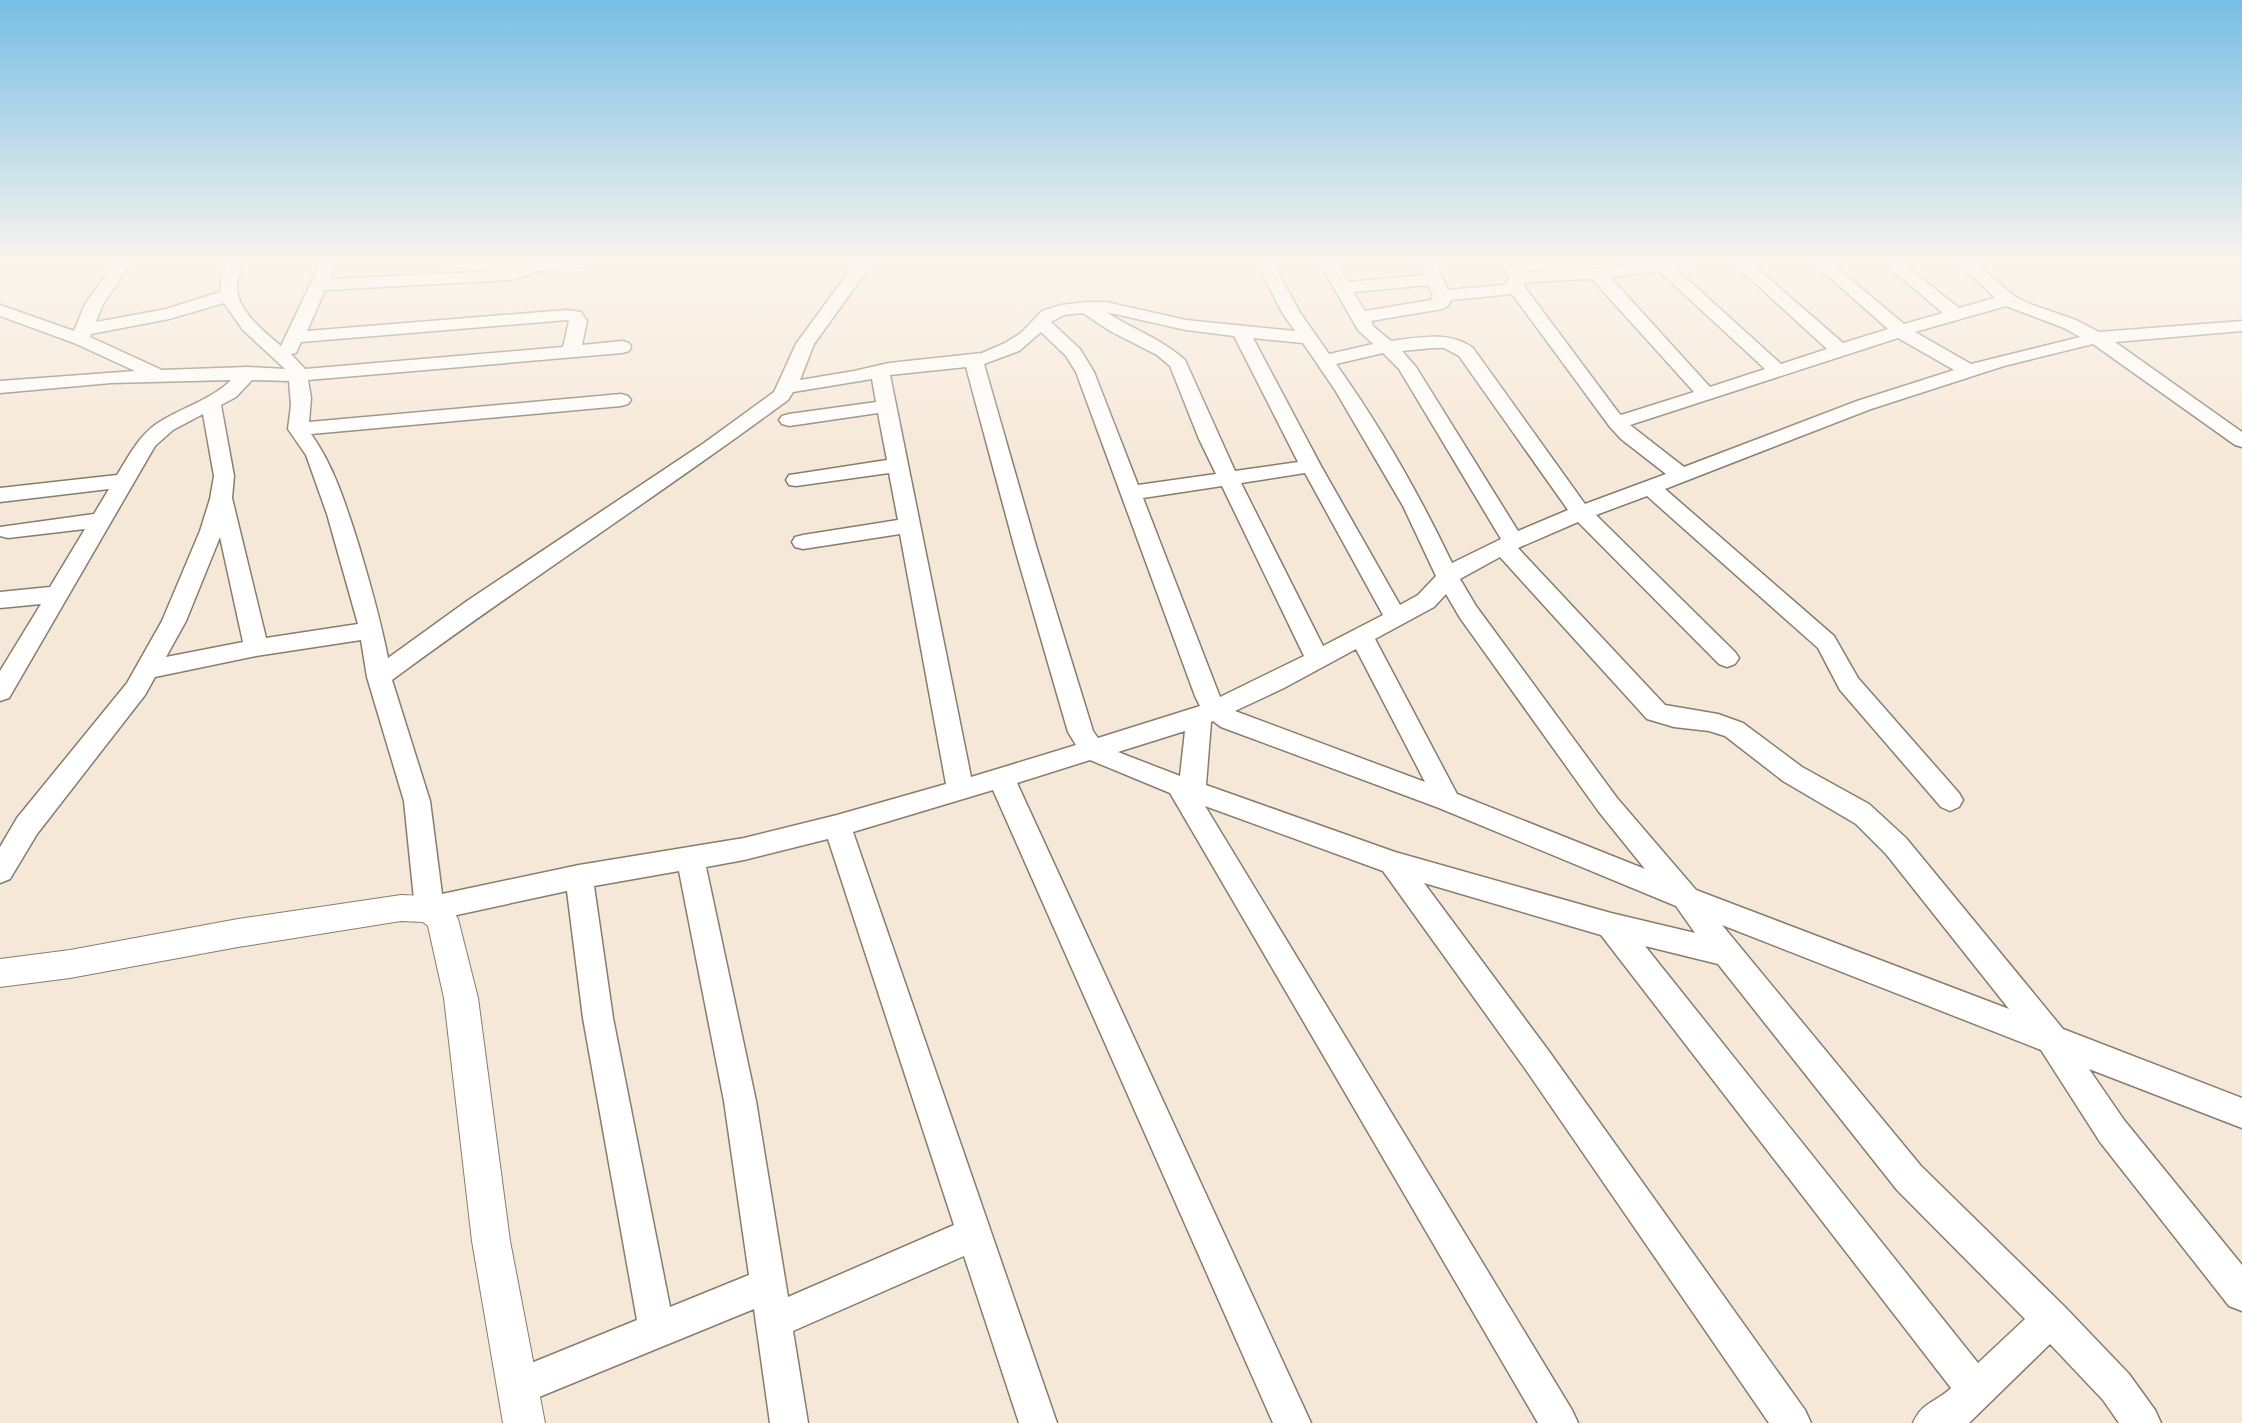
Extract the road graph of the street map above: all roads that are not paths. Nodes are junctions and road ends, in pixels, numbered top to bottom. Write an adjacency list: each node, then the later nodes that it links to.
1 (60, 328): 25 (street)
2 (85, 328): 25 (street)
3 (109, 328): 25 (street)
4 (254, 328): 35 (street)
5 (298, 328): 26 (street)
6 (393, 328): 26 (street)
7 (576, 328): 32 (street)
8 (817, 328): 42 (street)
9 (1035, 328): 33 (street)
10 (1048, 328): 59 (street)
11 (1119, 328): 54 (street)
12 (1213, 328): 24 (street)
13 (1302, 328): 27 (street)
14 (1366, 328): 29 (street)
15 (1551, 328): 48 (street)
16 (1646, 328): 43 (street)
17 (1731, 328): 37 (street)
18 (1815, 328): 31 (street)
19 (1897, 328): 23 (street)
20 (1909, 328): 23 (street)
21 (2078, 328): 28 (street)
22 (2213, 328): 28 (street)
23 (1900, 331): 31 (street); 38 (street)
24 (1241, 332): 27 (street); 52 (street)
25 (82, 335): 40 (street)
26 (294, 336): 35 (street)
27 (1307, 338): 34 (street)
28 (2096, 338): 38 (street); 50 (street)
29 (1384, 347): 34 (street); 62 (street); 67 (street)
30 (622, 348): 32 (street)
31 (1840, 350): 37 (street)
32 (571, 351): 35 (street)
33 (974, 361): 36 (street); 82 (street)
34 (1326, 361): 68 (street)
35 (291, 366): 39 (street); 49 (street)
36 (880, 371): 42 (street); 46 (street)
37 (1778, 371): 43 (street)
38 (1969, 371): 53 (street)
39 (248, 373): 40 (street); 45 (street)
40 (158, 374): 41 (street)
41 (0, 387)
42 (788, 387): 79 (street)
43 (1706, 394): 48 (street)
44 (621, 400): 49 (street)
45 (211, 403): 56 (street); 61 (street)
46 (886, 406): 47 (street); 51 (street)
47 (790, 420)
48 (1617, 423): 53 (street)
49 (298, 429): 72 (street)
50 (2242, 441)
51 (898, 465): 55 (street); 64 (street)
52 (1311, 466): 54 (street); 71 (street)
53 (1681, 475): 57 (street)
54 (1228, 477): 59 (street); 77 (street)
55 (796, 480)
56 (126, 481): 58 (street); 63 (street)
57 (1650, 486): 62 (street); 86 (street)
58 (34, 491): 60 (street); 65 (street)
59 (1131, 493): 81 (street)
60 (0, 495)
61 (221, 499): 74 (street); 78 (street)
62 (1581, 514): 67 (street); 76 (street)
63 (102, 520): 65 (street); 69 (street)
64 (910, 525): 66 (street); 85 (street)
65 (4, 537)
66 (803, 542)
67 (1508, 544): 68 (street); 98 (street)
68 (1448, 578): 71 (street); 93 (street)
69 (58, 594): 70 (street); 75 (street)
70 (0, 600)
71 (1396, 618): 73 (street)
72 (372, 630): 74 (street); 79 (street)
73 (1362, 637): 77 (street); 87 (street)
74 (256, 648): 78 (street)
75 (10, 657): 80 (street)
76 (1727, 658)
77 (1318, 660): 81 (street)
78 (146, 670): 91 (street)
79 (379, 677): 94 (street)
80 (0, 692)
81 (1208, 714): 82 (street); 84 (street); 87 (street)
82 (1091, 749): 83 (street); 84 (street)
83 (1001, 778): 85 (street); 113 (street)
84 (1185, 789): 90 (street); 114 (street)
85 (960, 790): 88 (street)
86 (1950, 800)
87 (1448, 801): 93 (street)
88 (836, 826): 89 (street); 102 (street)
89 (690, 858): 92 (street); 103 (street)
90 (1393, 863): 95 (street); 115 (street)
91 (0, 871)
92 (579, 877): 94 (street); 107 (street)
93 (1686, 898): 96 (street); 98 (street)
94 (429, 909): 97 (street); 108 (street)
95 (1611, 925): 96 (street); 109 (street)
96 (1727, 954): 105 (street)
97 (0, 973)
98 (2054, 1042): 99 (street); 104 (street)
99 (2207, 1100): 100 (street); 101 (street)
100 (2242, 1113)
101 (2242, 1128)
102 (974, 1234): 106 (street); 112 (street)
103 (768, 1286): 106 (street); 107 (street)
104 (2242, 1293)
105 (2051, 1319): 109 (street); 117 (street)
106 (772, 1322): 111 (street)
107 (657, 1330): 108 (street)
108 (517, 1387): 110 (street)
109 (1976, 1391): 116 (street)
110 (524, 1423)
111 (789, 1423)
112 (1038, 1423)
113 (1292, 1423)
114 (1560, 1423)
115 (1792, 1423)
116 (1932, 1423)
117 (2142, 1423)

